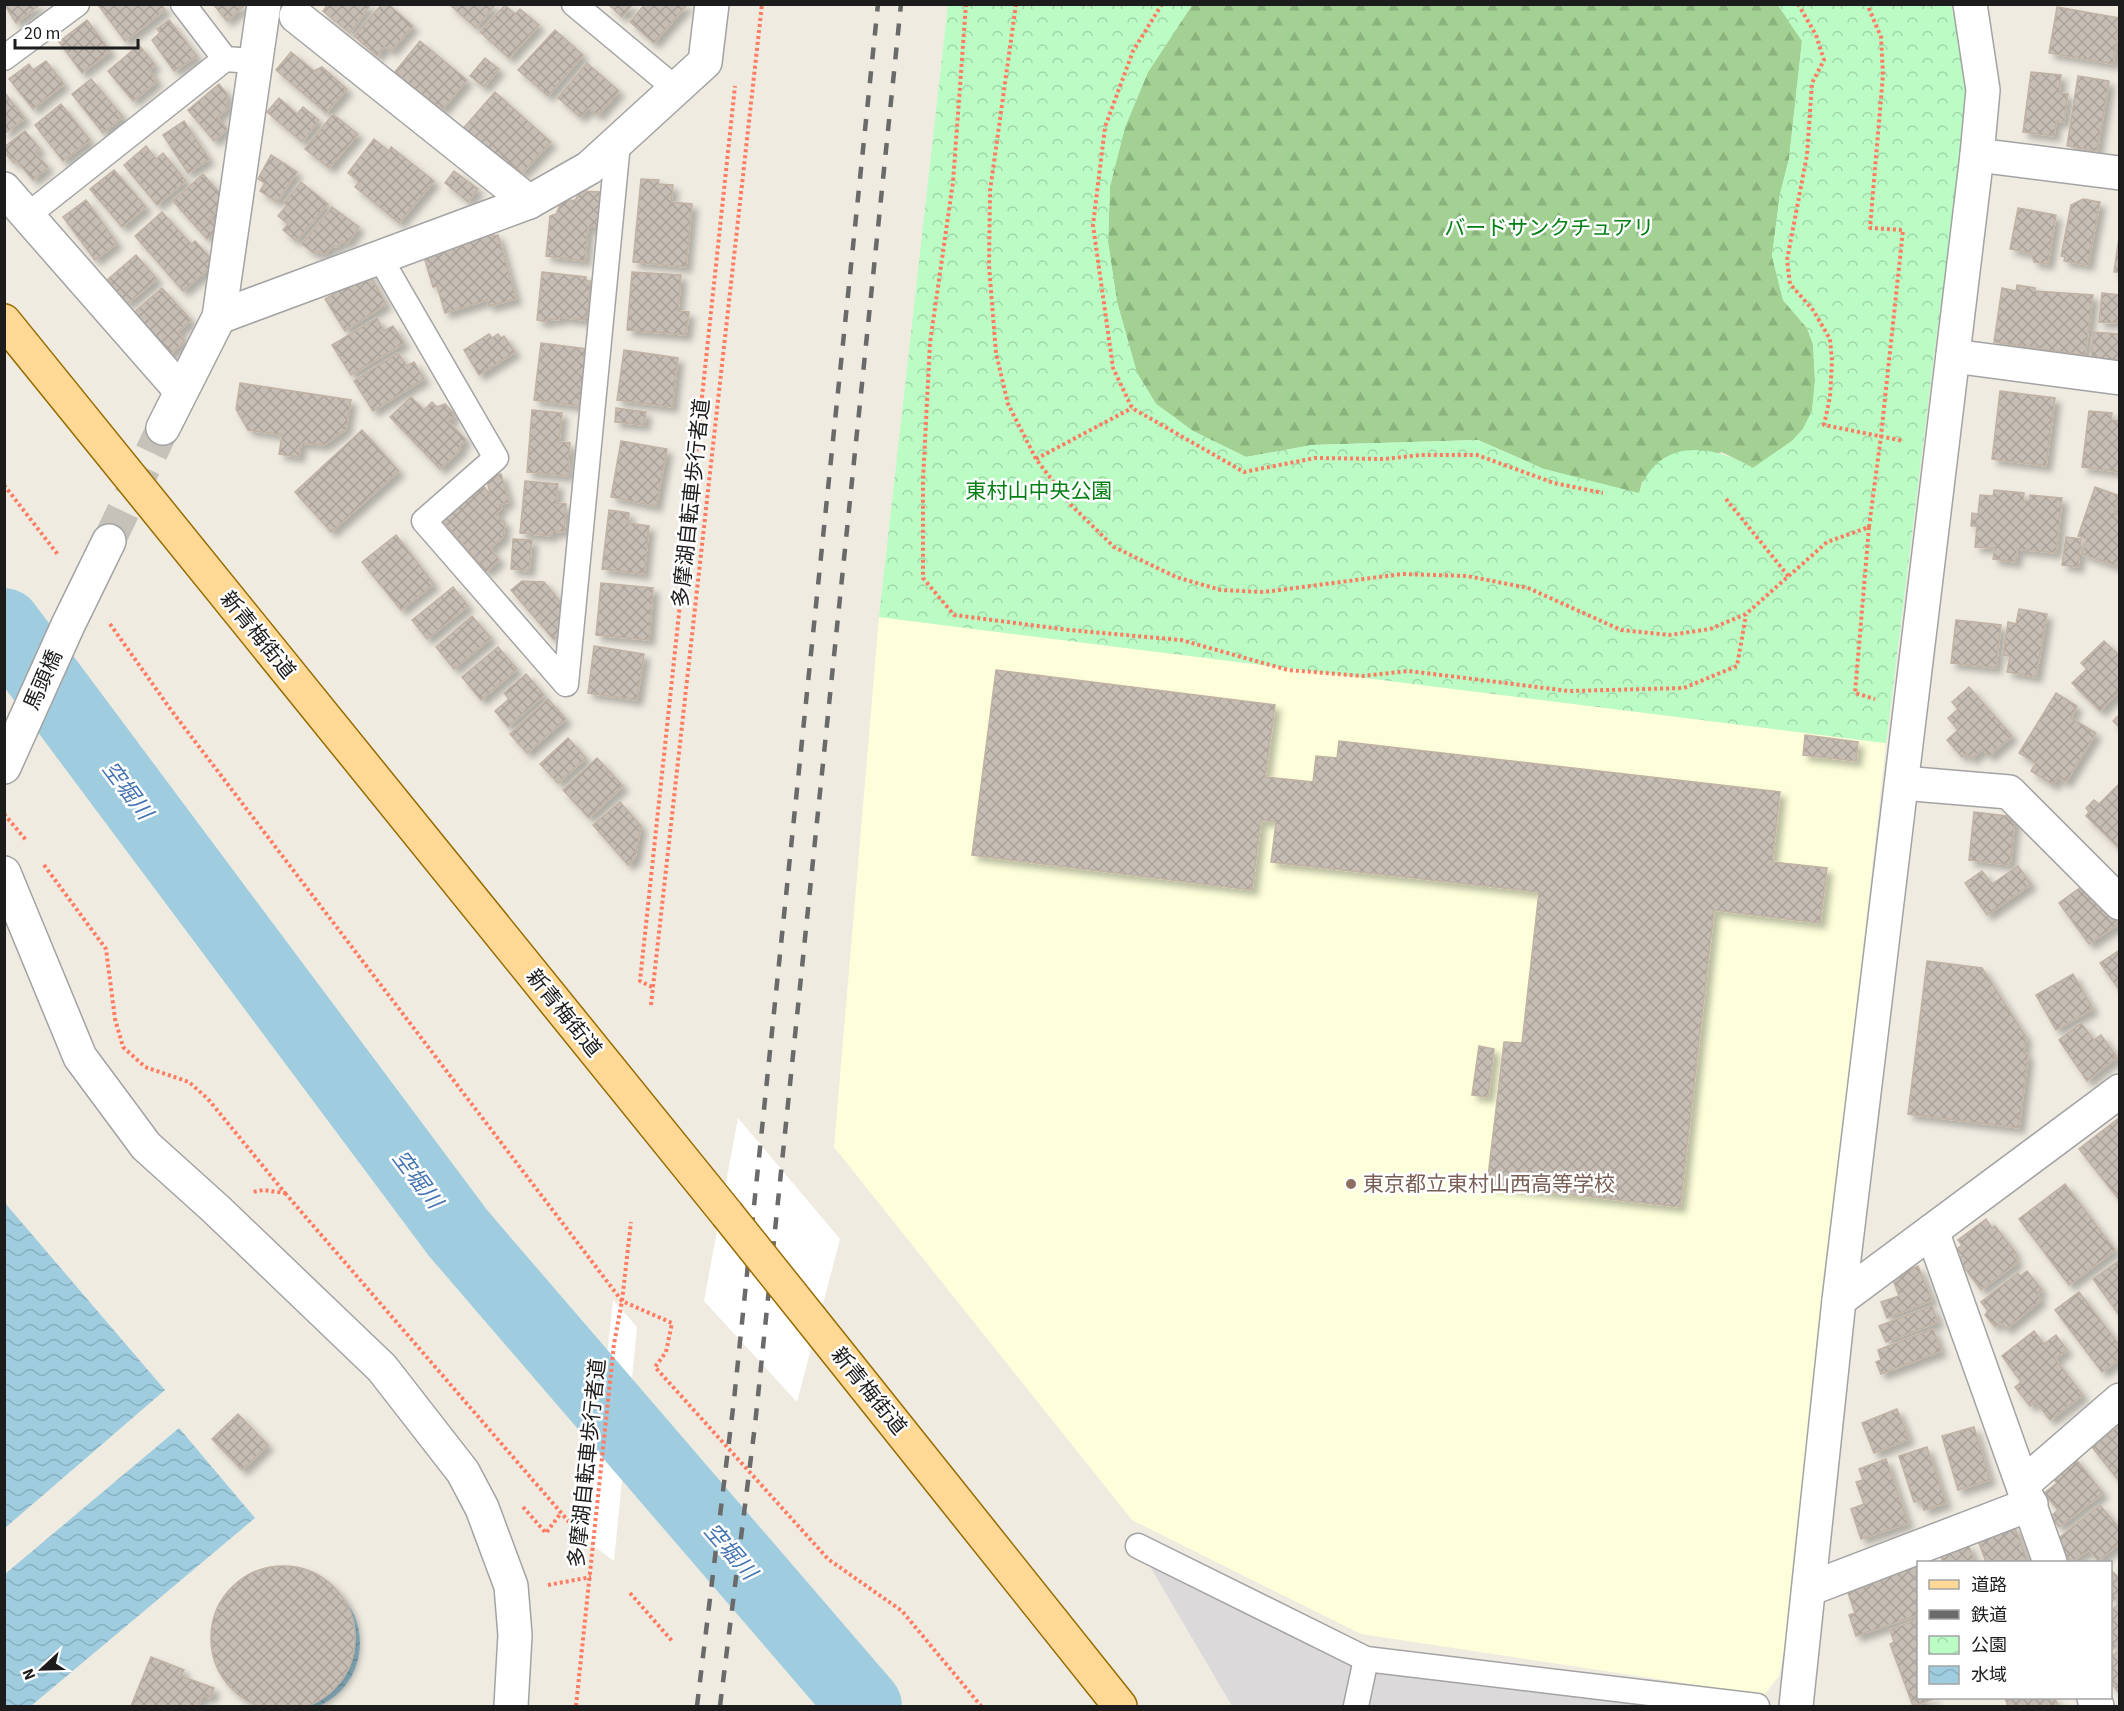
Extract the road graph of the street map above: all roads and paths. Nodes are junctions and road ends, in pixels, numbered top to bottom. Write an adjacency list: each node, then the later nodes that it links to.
1 (77, 4): 15 (lane)
2 (183, 4): 14 (lane)
3 (264, 4): 14 (street)
4 (574, 4): 17 (lane)
5 (712, 4): 17 (street)
6 (762, 4): 49 (path, 多摩湖自転車歩行者道)
7 (966, 4): 39 (path)
8 (1016, 4): 33 (path)
9 (1162, 4): 30 (path)
10 (1798, 4): 32 (path)
11 (1867, 4): 32 (path)
12 (1970, 4): 19 (street)
13 (300, 10): 14 (street); 22 (street)
14 (247, 52): 23 (lane); 25 (street)
15 (4, 58)
16 (736, 76): 49 (path)
17 (676, 89): 18 (street)
18 (618, 143): 22 (street); 24 (lane)
19 (1977, 156): 20 (street); 27 (street)
20 (2120, 173)
21 (4, 189): 23 (street)
22 (530, 202): 24 (street)
23 (28, 215): 29 (street)
24 (380, 258): 25 (street)
25 (219, 317): 29 (street)
26 (4, 321): 72 (main road, 新青梅街道, bridge)
27 (1953, 356): 28 (street); 40 (street)
28 (2120, 378)
29 (181, 391): 31 (street)
30 (1132, 408): 33 (path); 34 (path)
31 (163, 428)
32 (1881, 436): 36 (path)
33 (1036, 459): 39 (path)
34 (1603, 493)
35 (1726, 499): 38 (path)
36 (1869, 527): 38 (path); 40 (path)
37 (109, 541): 42 (street, 馬頭橋)
38 (1789, 577): 39 (path)
39 (1746, 614)
40 (1912, 708): 43 (street)
41 (171, 710): 57 (path)
42 (4, 767)
43 (1902, 783): 48 (street); 56 (street)
44 (4, 814): 45 (path)
45 (27, 842)
46 (40, 860): 52 (path)
47 (4, 873): 53 (street)
48 (2120, 903)
49 (652, 987): 50 (path, 多摩湖自転車歩行者道)
50 (651, 1005)
51 (2120, 1092): 55 (street)
52 (285, 1193): 53 (path); 60 (path)
53 (217, 1210): 69 (street)
54 (631, 1222): 57 (path, 多摩湖自転車歩行者道)
55 (1932, 1232): 56 (street); 59 (street)
56 (1839, 1300): 65 (street)
57 (622, 1301): 70 (path, 多摩湖自転車歩行者道); 71 (path)
58 (2120, 1400): 59 (street)
59 (2027, 1494): 64 (street); 65 (street)
60 (561, 1513): 61 (path); 62 (path)
61 (576, 1530)
62 (546, 1533)
63 (1138, 1546): 68 (lane)
64 (2049, 1561)
65 (1809, 1589): 75 (street)
66 (630, 1593): 67 (path)
67 (673, 1642)
68 (1366, 1659): 73 (lane); 74 (lane)
69 (511, 1707)
70 (576, 1707)
71 (981, 1707)
72 (1120, 1707)
73 (1356, 1707)
74 (1756, 1707)
75 (1797, 1707)

